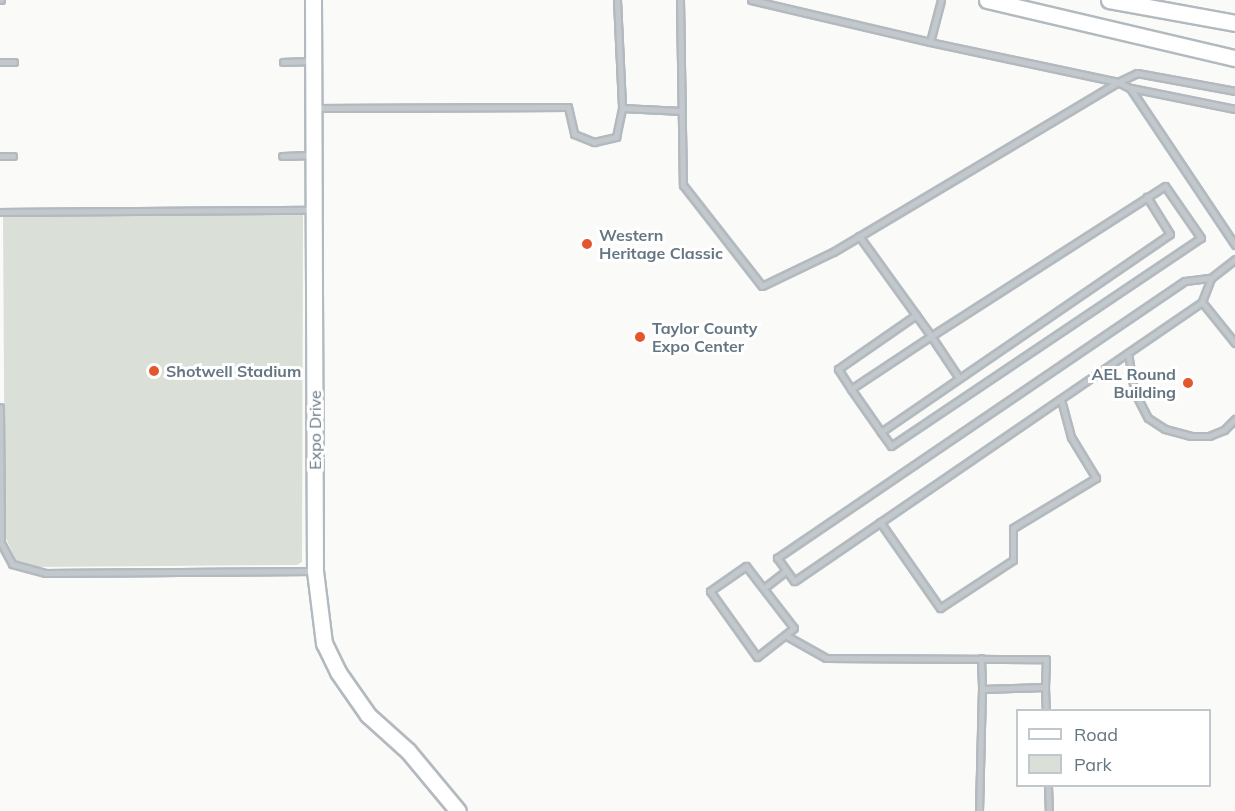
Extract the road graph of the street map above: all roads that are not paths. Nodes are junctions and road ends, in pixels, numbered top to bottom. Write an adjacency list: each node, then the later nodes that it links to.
1 (313, 0): 11 (street, Expo Drive)
2 (617, 0): 19 (lane)
3 (681, 0): 21 (lane)
4 (751, 0): 9 (lane)
5 (941, 0): 9 (lane)
6 (987, 0): 10 (street)
7 (1108, 0): 8 (street)
8 (1235, 23)
9 (930, 42): 15 (lane)
10 (1235, 58)
11 (313, 61): 14 (lane); 18 (street, Expo Drive)
12 (0, 62): 13 (lane)
13 (14, 62)
14 (283, 62)
15 (1118, 82): 16 (lane); 17 (lane); 29 (lane)
16 (1130, 88): 20 (lane); 30 (lane)
17 (1235, 91)
18 (314, 108): 19 (lane); 22 (street, Expo Drive)
19 (622, 108): 21 (lane)
20 (1235, 109)
21 (682, 111): 29 (lane)
22 (314, 155): 25 (lane); 27 (street, Expo Drive)
23 (0, 156): 24 (lane)
24 (13, 156)
25 (282, 156)
26 (1148, 197): 35 (lane); 38 (lane); 43 (lane)
27 (314, 210): 28 (lane); 45 (street, Expo Drive)
28 (0, 212)
29 (859, 236): 34 (lane)
30 (1235, 246)
31 (1235, 259): 32 (lane)
32 (1211, 278): 33 (lane); 46 (lane)
33 (1202, 302): 36 (lane); 37 (lane)
34 (916, 315): 35 (lane); 39 (lane)
35 (931, 336): 38 (lane); 39 (lane)
36 (1235, 342)
37 (1128, 353): 40 (lane); 42 (lane)
38 (959, 378): 43 (lane)
39 (851, 389): 43 (lane)
40 (1061, 399): 44 (lane); 44 (lane)
41 (0, 406): 45 (lane)
42 (1235, 419)
43 (881, 432)
44 (880, 522): 46 (lane)
45 (315, 570): 54 (street, Expo Drive)
46 (786, 571): 47 (lane)
47 (764, 588): 48 (lane); 48 (lane)
48 (785, 635): 49 (lane)
49 (981, 657): 50 (lane); 51 (lane)
50 (1045, 687): 51 (lane); 52 (lane)
51 (982, 689): 55 (lane)
52 (1046, 709)
53 (1048, 787): 56 (lane)
54 (458, 811)
55 (979, 811)
56 (1049, 811)

